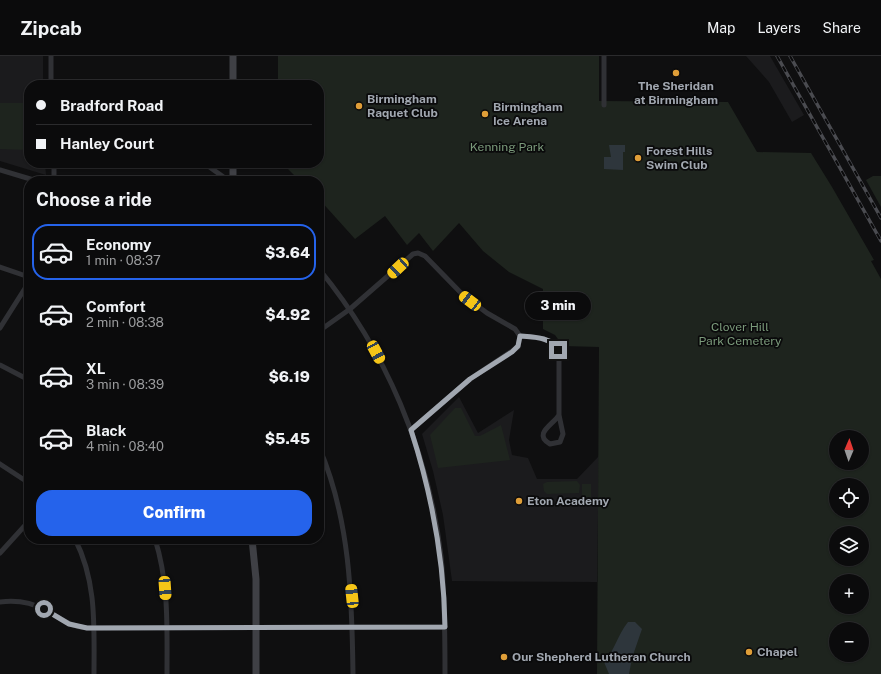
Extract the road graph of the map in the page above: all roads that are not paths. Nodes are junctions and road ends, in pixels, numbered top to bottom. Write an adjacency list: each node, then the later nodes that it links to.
1 (51, 56): 4 (street)
2 (233, 56): 5 (street)
3 (604, 56): 6 (street)
4 (52, 80)
5 (233, 80)
6 (604, 105)
7 (211, 168): 9 (street)
8 (0, 170): 10 (street)
9 (222, 176)
10 (24, 177)
11 (0, 267): 12 (street)
12 (24, 275)
13 (324, 275): 15 (street)
14 (24, 290): 17 (street)
15 (350, 309): 16 (street); 18 (street); 22 (street)
16 (324, 327)
17 (0, 328)
18 (519, 334): 21 (street); 22 (street)
19 (0, 365): 20 (street)
20 (24, 377)
21 (559, 414): 21 (street)
22 (411, 430): 34 (street)
23 (324, 462): 33 (street)
24 (0, 464): 25 (street)
25 (24, 480)
26 (24, 527): 30 (street)
27 (77, 544): 35 (street)
28 (156, 544): 36 (street)
29 (252, 544): 32 (street)
30 (0, 553)
31 (0, 602): 35 (street)
32 (256, 627): 33 (street); 36 (street); 39 (street)
33 (352, 627): 34 (street); 40 (street)
34 (445, 627): 41 (street)
35 (94, 628): 36 (street); 37 (street)
36 (167, 628): 38 (street)
37 (94, 674)
38 (167, 674)
39 (256, 674)
40 (352, 674)
41 (445, 674)

